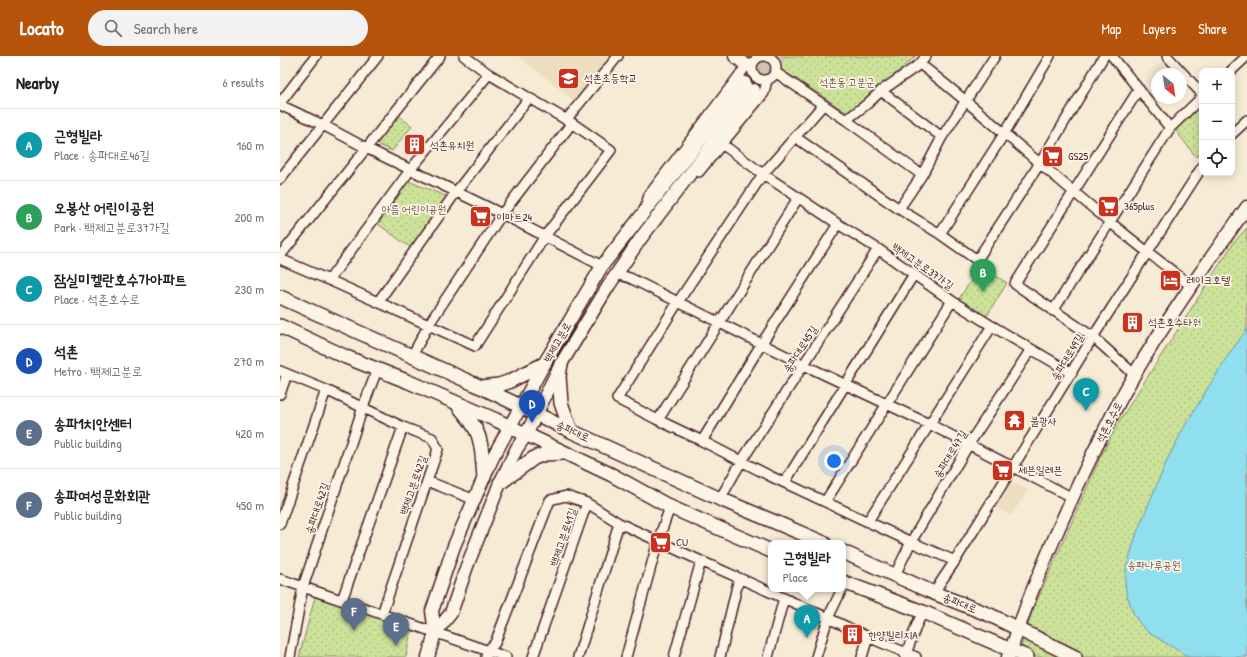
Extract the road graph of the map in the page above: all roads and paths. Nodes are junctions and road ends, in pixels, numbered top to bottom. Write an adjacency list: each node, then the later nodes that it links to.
1 (316, 56): 26 (street)
2 (378, 56): 31 (street)
3 (440, 56): 38 (street)
4 (464, 56): 18 (street)
5 (618, 56): 30 (street)
6 (736, 56): 15 (main road)
7 (766, 56): 15 (street); 17 (street)
8 (995, 56): 25 (street)
9 (1050, 56): 34 (street)
10 (1104, 56): 39 (street)
11 (1112, 56): 20 (street)
12 (1247, 56): 16 (street)
13 (1173, 58): 22 (street)
14 (923, 60): 21 (street); 25 (street)
15 (748, 66): 19 (street); 50 (street)
16 (1234, 68)
17 (775, 72): 19 (street); 27 (street)
18 (489, 74): 23 (street); 40 (street)
19 (767, 80): 37 (street)
20 (1139, 89): 32 (street); 45 (street)
21 (881, 90): 28 (street); 35 (street)
22 (1199, 92)
23 (528, 98): 30 (street); 46 (street)
24 (1199, 99): 32 (street)
25 (966, 100): 34 (street); 35 (street)
26 (280, 104): 31 (street)
27 (823, 104): 28 (street); 36 (street)
28 (846, 120): 43 (street)
29 (1247, 120): 33 (street)
30 (570, 121): 51 (street); 56 (street)
31 (323, 125): 38 (street); 44 (street)
32 (1170, 128): 53 (street)
33 (1235, 131)
34 (1004, 134): 39 (street); 55 (street)
35 (942, 137): 43 (street)
36 (795, 138): 42 (street); 49 (street)
37 (722, 144): 42 (street, 백제고분로37가길); 52 (street)
38 (366, 148): 40 (street); 59 (street)
39 (1040, 163): 45 (street); 55 (street)
40 (411, 170): 46 (street); 64 (street)
41 (1199, 172): 58 (street, 송파대로49길)
42 (763, 174): 47 (street, 백제고분로37가길); 68 (street)
43 (922, 175): 49 (street)
44 (280, 179)
45 (1074, 191): 53 (street); 70 (street)
46 (456, 192): 51 (street); 67 (street)
47 (798, 198): 54 (street, 백제고분로37가길); 71 (street)
48 (1247, 207): 65 (main road, 석촌호수로)
49 (900, 209): 55 (street)
50 (645, 210): 52 (main road, 백제고분로); 61 (main road, 백제고분로)
51 (502, 214): 56 (street); 72 (street)
52 (656, 218): 62 (main road, 백제고분로)
53 (1110, 222): 58 (street); 70 (street)
54 (838, 224): 57 (street, 백제고분로37가길); 76 (street)
55 (940, 234)
56 (545, 236): 61 (street); 72 (street)
57 (878, 249): 63 (street, 백제고분로37가길); 81 (street, 송파대로45길)
58 (1148, 252): 65 (street); 75 (street, 송파대로49길)
59 (280, 256)
60 (280, 259): 64 (street)
61 (602, 266): 79 (main road, 백제고분로)
62 (616, 274): 68 (street); 80 (main road, 백제고분로)
63 (914, 274): 69 (street, 백제고분로37가길); 86 (street)
64 (329, 280): 67 (street)
65 (1191, 286): 85 (main road, 석촌호수로)
66 (280, 297): 78 (main road, 송파대로)
67 (378, 302): 72 (street)
68 (678, 302): 71 (street); 95 (street)
69 (952, 302): 74 (street, 백제고분로37가길); 91 (street)
70 (1053, 311): 75 (street)
71 (718, 322): 76 (street); 95 (street)
72 (429, 324): 78 (street)
73 (280, 326): 82 (main road, 송파대로)
74 (992, 326): 77 (street, 백제고분로37가길); 96 (street)
75 (1094, 337): 84 (street, 송파대로49길); 85 (street)
76 (762, 343): 81 (street); 101 (street)
77 (1031, 349): 84 (street, 백제고분로37가길); 102 (street, 송파대로47길)
78 (412, 356): 87 (main road, 송파대로)
79 (544, 364): 87 (main road); 92 (main road, 백제고분로)
80 (561, 364): 94 (main road, 백제고분로); 99 (main road)
81 (804, 365): 86 (street); 104 (street, 송파대로45길)
82 (377, 370): 90 (main road, 송파대로); 93 (street, 송파대로42길)
83 (283, 372): 88 (street, 백제고분로42길); 89 (street)
84 (1072, 372): 105 (street, 송파대로49길)
85 (1134, 375): 110 (main road, 석촌호수로)
86 (846, 385): 91 (street); 109 (street)
87 (481, 387): 92 (main road, 송파대로)
88 (326, 390): 93 (street, 백제고분로42길); 118 (street)
89 (280, 394)
90 (457, 404): 98 (main road, 송파대로); 106 (main road)
91 (888, 404): 96 (street); 113 (street)
92 (521, 406): 94 (main road, 송파대로); 98 (main road, 백제고분로)
93 (363, 407): 97 (street, 백제고분로42길); 130 (street, 송파대로42길)
94 (536, 414): 99 (main road, 송파대로); 100 (main road, 백제고분로)
95 (658, 420): 101 (street)
96 (930, 425): 102 (street); 116 (street)
97 (403, 426): 107 (street, 백제고분로42길); 136 (street)
98 (510, 428): 100 (main road, 송파대로); 106 (main road, 백제고분로)
99 (571, 431): 111 (main road, 송파대로)
100 (526, 435): 103 (main road, 송파대로); 108 (main road, 백제고분로)
101 (702, 441): 104 (street)
102 (969, 444): 105 (street); 121 (street, 송파대로47길)
103 (565, 453): 108 (main road); 115 (main road, 송파대로)
104 (741, 462): 109 (street); 111 (street, 송파대로45길)
105 (1013, 466): 110 (street); 125 (street, 송파대로49길)
106 (484, 477): 112 (main road, 백제고분로)
107 (427, 481): 112 (street); 138 (street, 백제고분로42길)
108 (500, 482): 141 (main road, 백제고분로)
109 (785, 482): 113 (street)
110 (1072, 498): 140 (main road, 석촌호수로)
111 (720, 499): 119 (main road, 송파대로)
112 (475, 500): 141 (main road, 백제고분로)
113 (825, 502): 116 (street)
114 (587, 503): 117 (street); 143 (street, 백제고분로41길); 149 (street, 백제고분로41길)
115 (670, 507): 120 (street); 122 (main road, 송파대로)
116 (868, 521): 121 (street)
117 (619, 522): 120 (street); 150 (street)
118 (280, 524)
119 (817, 540)
120 (658, 541): 124 (street); 151 (street)
121 (911, 542): 125 (street); 126 (street, 송파대로47길)
122 (768, 550)
123 (846, 553): 126 (main road, 송파대로)
124 (701, 561): 127 (street); 152 (street)
125 (955, 561): 134 (street, 송파대로49길)
126 (895, 575): 134 (main road, 송파대로)
127 (739, 578): 131 (street); 153 (street)
128 (280, 579): 130 (street)
129 (846, 586): 137 (main road, 송파대로)
130 (303, 587): 136 (street); 146 (street, 송파대로42길)
131 (768, 591)
132 (770, 592): 135 (street)
133 (840, 592): 139 (street)
134 (934, 593): 140 (main road, 송파대로)
135 (784, 598): 139 (street); 154 (street)
136 (342, 600): 138 (street)
137 (923, 612): 144 (main road, 송파대로); 145 (street)
138 (382, 614): 141 (street)
139 (828, 618): 142 (street); 155 (street)
140 (1018, 629): 144 (main road, 석촌호수로); 159 (main road, 송파대로)
141 (435, 633): 143 (street); 147 (main road, 백제고분로)
142 (868, 637): 145 (street); 156 (street)
143 (486, 654): 148 (street)
144 (1010, 654): 158 (main road, 송파대로)
145 (905, 655): 157 (street)
146 (290, 657)
147 (428, 657)
148 (506, 657)
149 (533, 657)
150 (578, 657)
151 (626, 657)
152 (674, 657)
153 (720, 657)
154 (768, 657)
155 (816, 657)
156 (862, 657)
157 (916, 657)
158 (1027, 657)
159 (1076, 657)

